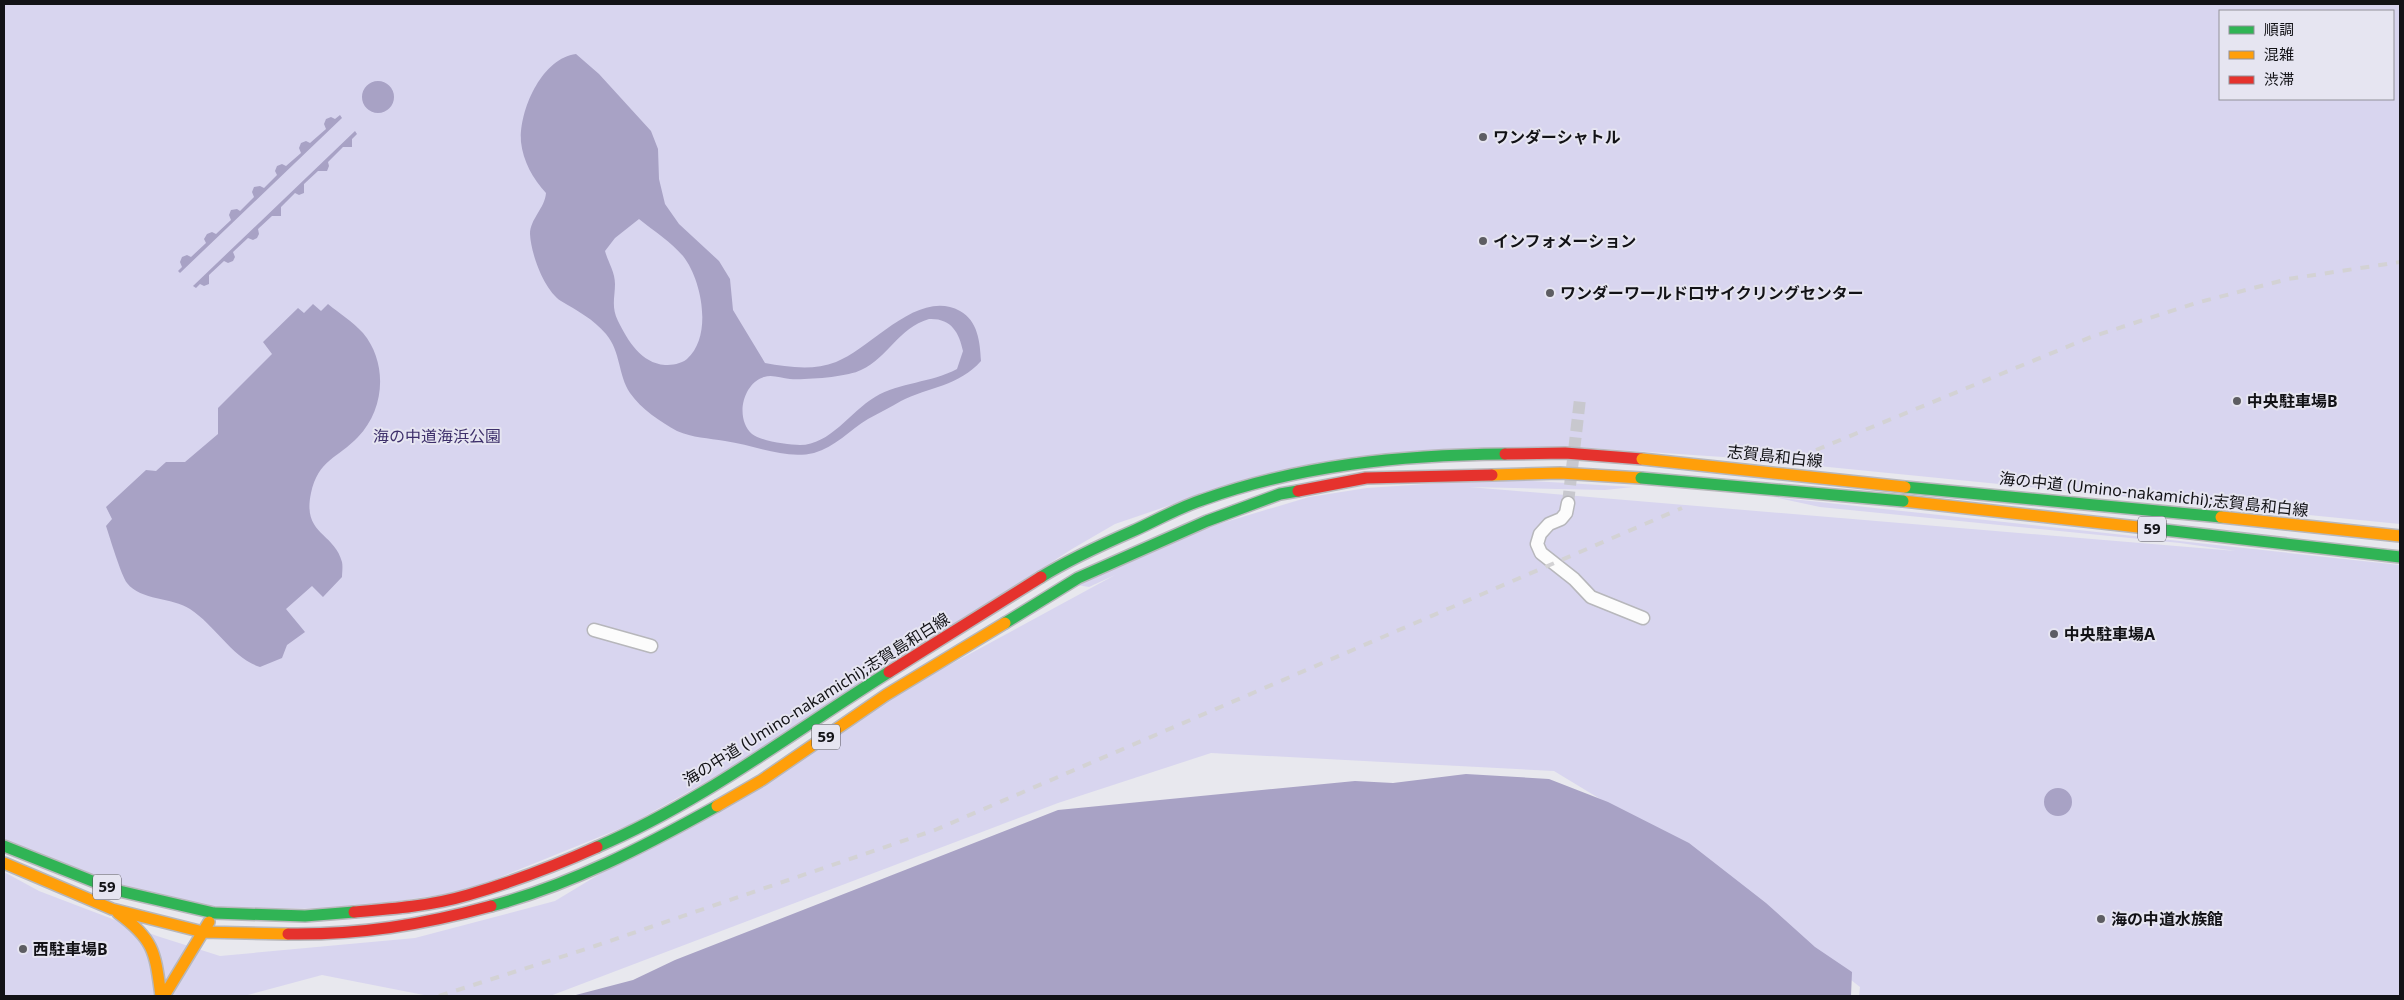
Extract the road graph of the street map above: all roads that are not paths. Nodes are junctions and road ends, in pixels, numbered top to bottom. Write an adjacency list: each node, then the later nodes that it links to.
1 (1642, 459): 3 (main road, 志賀島和白線 / 59, bridge); 13 (main road, 海の中道 (Umino-nakamichi);志賀島和白線 / 59)
2 (1641, 478): 6 (main road, 志賀島和白線 / 59, bridge); 14 (main road, 海の中道 (Umino-nakamichi);志賀島和白線 / 59)
3 (1905, 487): 5 (main road, 海の中道 (Umino-nakamichi);志賀島和白線 / 59)
4 (1568, 504): 7 (street)
5 (2400, 536)
6 (2400, 557)
7 (1643, 618)
8 (594, 630): 9 (street)
9 (651, 646)
10 (4, 846): 13 (main road, 海の中道 (Umino-nakamichi);志賀島和白線 / 59)
11 (4, 863): 12 (main road, 海の中道 (Umino-nakamichi);志賀島和白線 / 59)
12 (112, 908): 14 (main road, 海の中道 (Umino-nakamichi);志賀島和白線 / 59); 15 (main road)
13 (214, 913): 14 (main road)
14 (203, 932): 15 (main road)
15 (163, 996)

